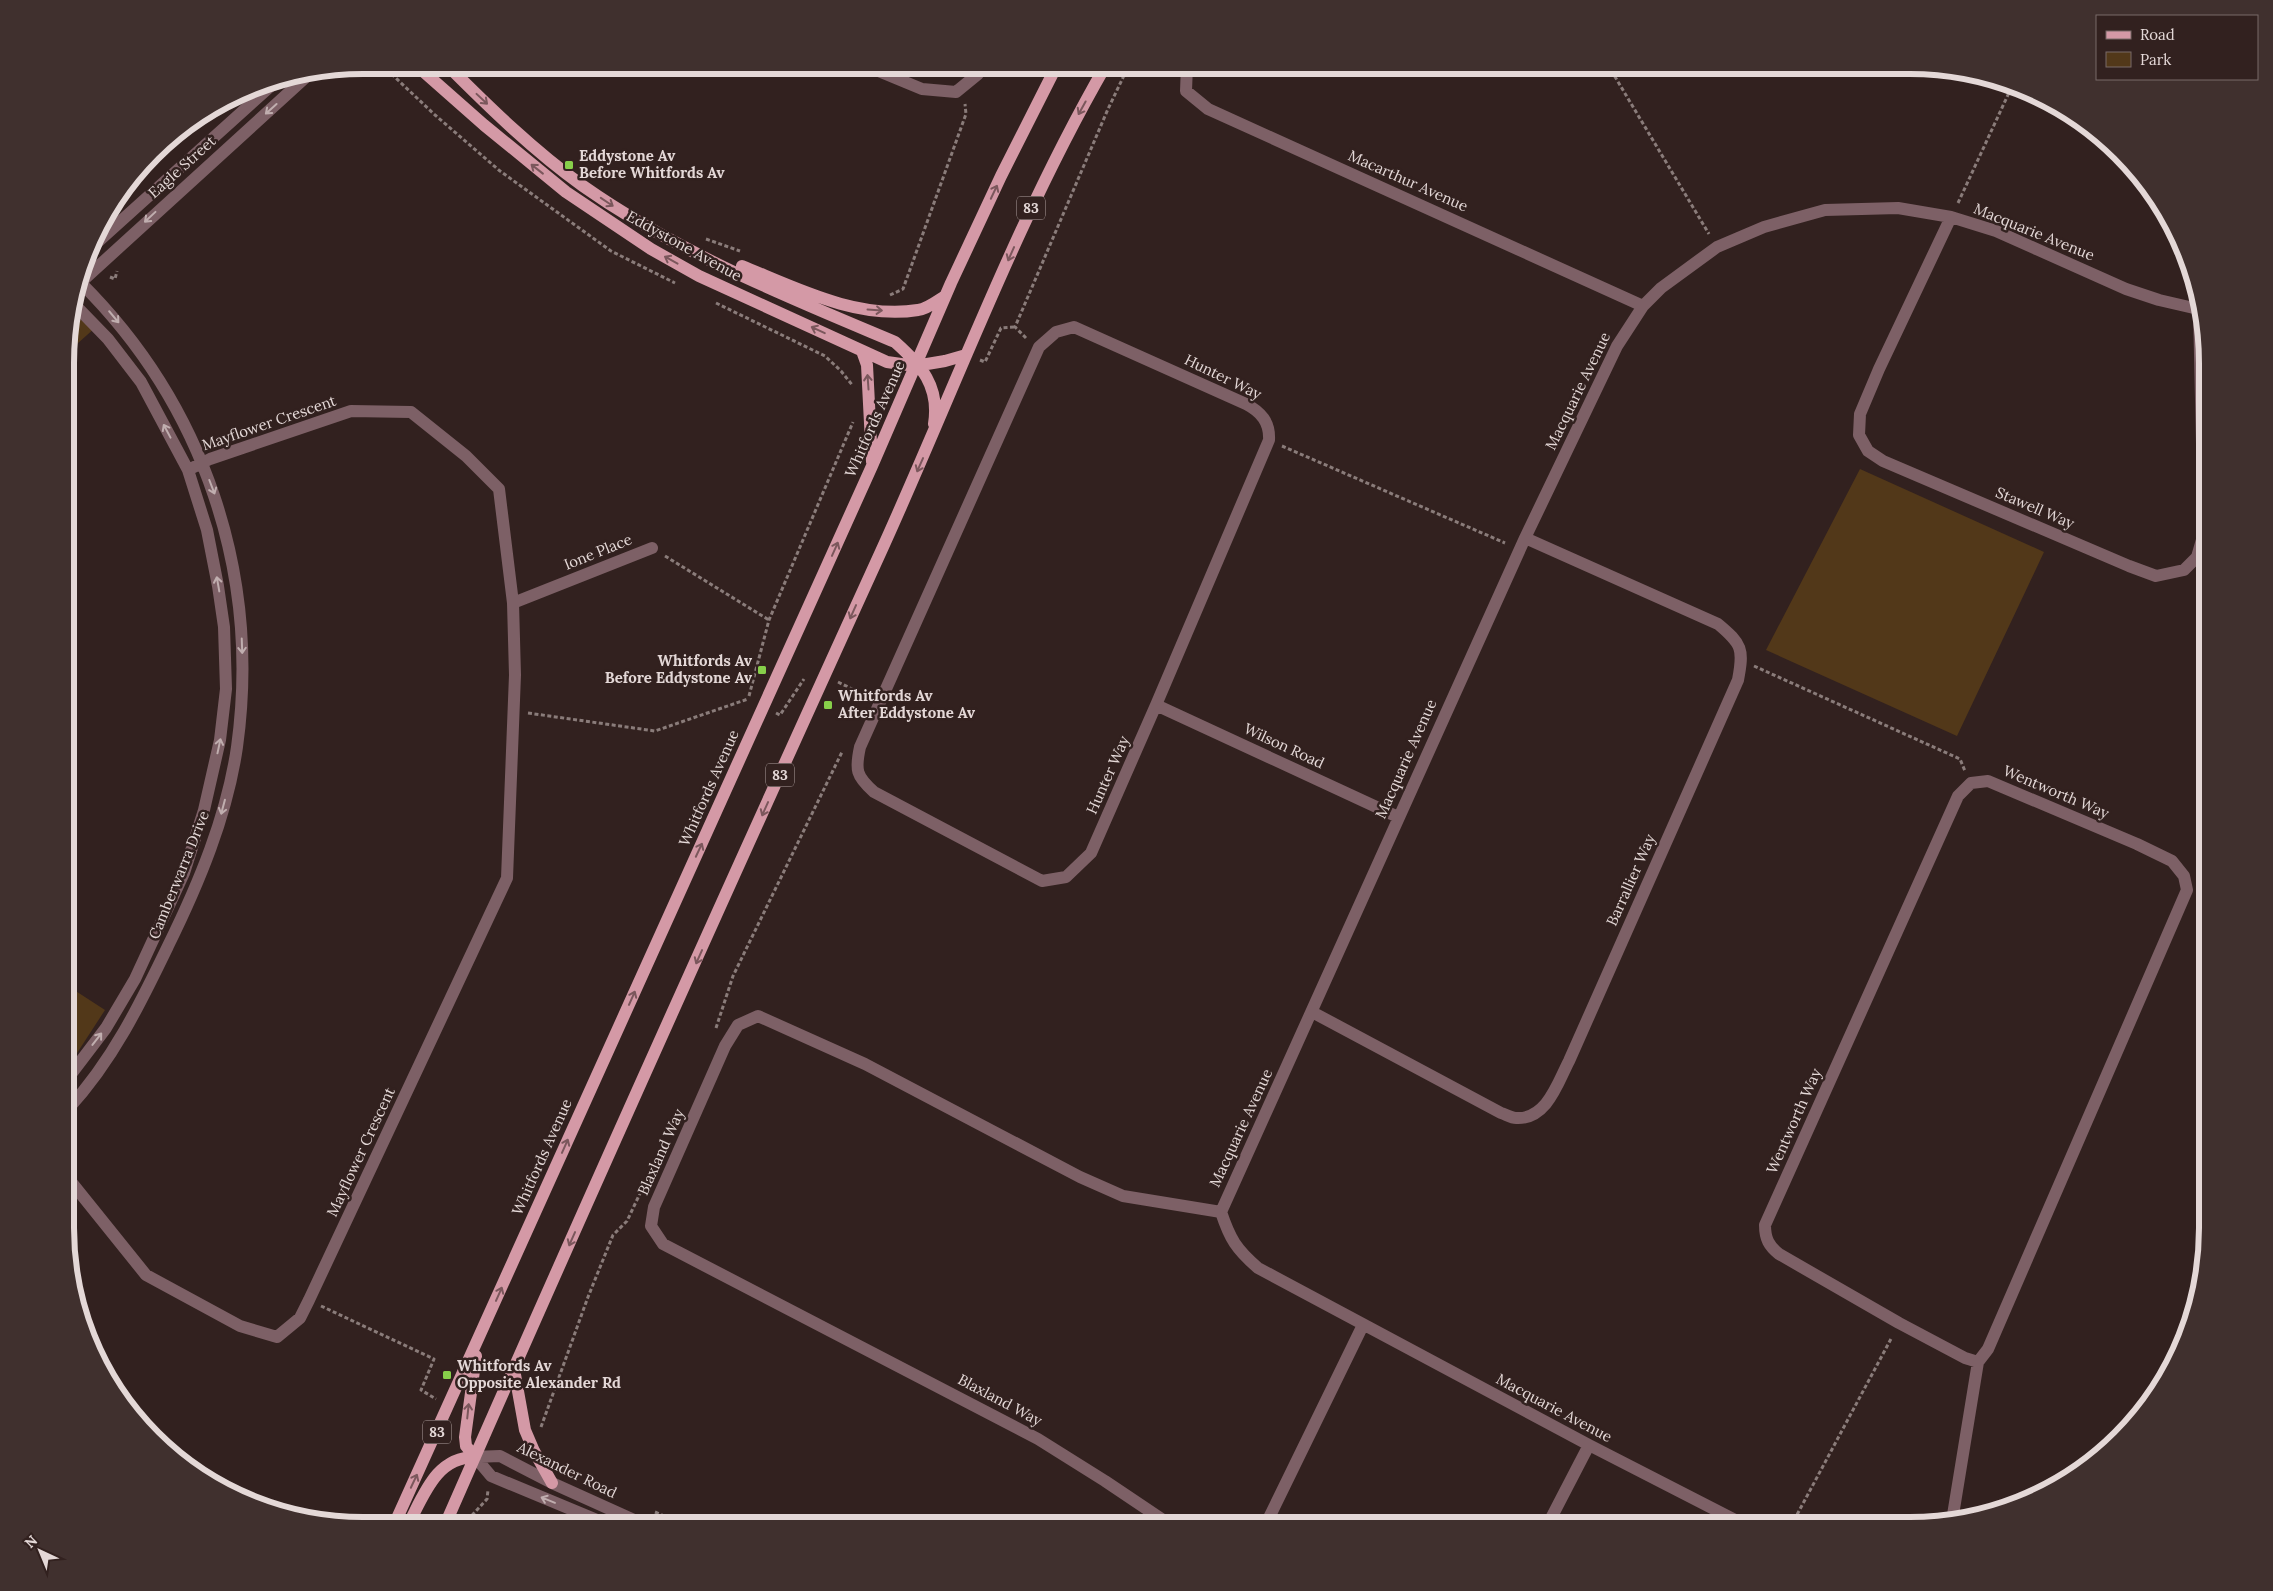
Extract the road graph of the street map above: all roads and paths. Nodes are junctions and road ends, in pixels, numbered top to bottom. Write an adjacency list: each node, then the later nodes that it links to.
1 (426, 74): 29 (main road, Eddystone Avenue, one-way to 1)
2 (457, 74): 18 (main road, Eddystone Avenue, one-way to 18)
3 (886, 74): 11 (street)
4 (978, 74): 11 (street)
5 (1052, 74): 23 (main road, Whitfords Avenue / 83, one-way to 5)
6 (1101, 74): 30 (main road, 83, one-way to 30)
7 (1125, 74): 27 (path)
8 (1187, 74): 24 (street, Macarthur Avenue)
9 (1613, 74): 17 (path)
10 (303, 80): 20 (street, Eagle Street, one-way to 20)
11 (963, 86): 22 (path)
12 (263, 92): 15 (street, Eagle Street)
13 (2009, 92): 14 (path)
14 (1951, 217): 17 (street, Macquarie Avenue); 25 (street, Macquarie Avenue); 43 (street, Stawell Way)
15 (104, 236)
16 (702, 238): 19 (path)
17 (1717, 247): 24 (street, Macquarie Avenue)
18 (697, 255): 23 (main road, one-way to 23); 32 (main road, Eddystone Avenue)
19 (748, 255)
20 (88, 275)
21 (84, 286): 38 (street, Camberwarra Drive, one-way to 38)
22 (889, 295)
23 (945, 296): 32 (main road, Whitfords Avenue / 83)
24 (1643, 306): 41 (street, Macquarie Avenue)
25 (2194, 308)
26 (79, 309): 40 (street, Camberwarra Drive, one-way to 26)
27 (1015, 327): 28 (path); 31 (path)
28 (1022, 346)
29 (862, 351): 32 (main road, Eddystone Avenue); 39 (main road, one-way to 29)
30 (966, 355): 32 (main road, Eddystone Avenue); 36 (main road, 83)
31 (985, 362)
32 (918, 365): 36 (main road, Eddystone Avenue); 39 (main road, Whitfords Avenue / 83)
33 (853, 386): 34 (path)
34 (855, 394)
35 (854, 419): 45 (path)
36 (932, 438): 66 (main road, 83, one-way to 66)
37 (1269, 440): 41 (path); 49 (street, Hunter Way); 49 (street, Hunter Way)
38 (203, 463): 40 (street, Mayflower Crescent); 44 (street, Mayflower Crescent); 57 (street, Camberwarra Drive, one-way to 57)
39 (872, 466): 64 (main road, Whitfords Avenue / 83, one-way to 39)
40 (188, 470): 56 (street, Camberwarra Drive, one-way to 40)
41 (1522, 543): 46 (street); 53 (street, Macquarie Avenue)
42 (652, 548): 44 (street, Ione Place); 45 (path, Ione Place)
43 (2199, 550)
44 (513, 603): 50 (street, Mayflower Crescent)
45 (769, 620): 50 (path)
46 (1742, 660): 52 (path); 54 (street, Barrallier Way)
47 (872, 689): 48 (path)
48 (868, 697)
49 (1156, 705): 53 (street, Wilson Road)
50 (514, 711): 61 (street, Mayflower Crescent)
51 (843, 750): 55 (path)
52 (1971, 783): 62 (street, Wentworth Way); 65 (street, Wentworth Way)
53 (1398, 817): 54 (street, Macquarie Avenue)
54 (1312, 1012): 60 (street, Macquarie Avenue)
55 (715, 1033)
56 (74, 1070)
57 (74, 1101)
58 (652, 1167): 68 (path)
59 (74, 1185): 61 (street, Mayflower Crescent)
60 (1221, 1212): 63 (street, Macquarie Avenue); 84 (street, Blaxland Way)
61 (309, 1300): 67 (path)
62 (1899, 1323): 65 (street, Wentworth Way); 88 (path)
63 (1363, 1326): 69 (street, Macquarie Avenue); 85 (street)
64 (479, 1339): 67 (main road, Whitfords Avenue / 83); 70 (main road, one-way to 64)
65 (1978, 1362): 76 (street, Wentworth Way)
66 (514, 1369): 68 (main road); 70 (main road, 83)
67 (448, 1407): 77 (main road, Whitfords Avenue / 83, one-way to 67)
68 (525, 1430): 74 (main road)
69 (1589, 1445): 86 (street); 87 (street, Macquarie Avenue)
70 (475, 1457): 72 (street); 74 (street, Alexander Road); 78 (main road); 79 (main road, 83)
71 (556, 1459): 73 (path)
72 (491, 1476): 80 (path); 81 (street, one-way to 72)
73 (580, 1477)
74 (552, 1483): 82 (street, Alexander Road)
75 (653, 1511): 83 (path)
76 (1953, 1514)
77 (398, 1517)
78 (412, 1517)
79 (449, 1517)
80 (470, 1517)
81 (588, 1517)
82 (626, 1517)
83 (667, 1517)
84 (1159, 1517)
85 (1269, 1517)
86 (1552, 1517)
87 (1729, 1517)
88 (1796, 1517)

